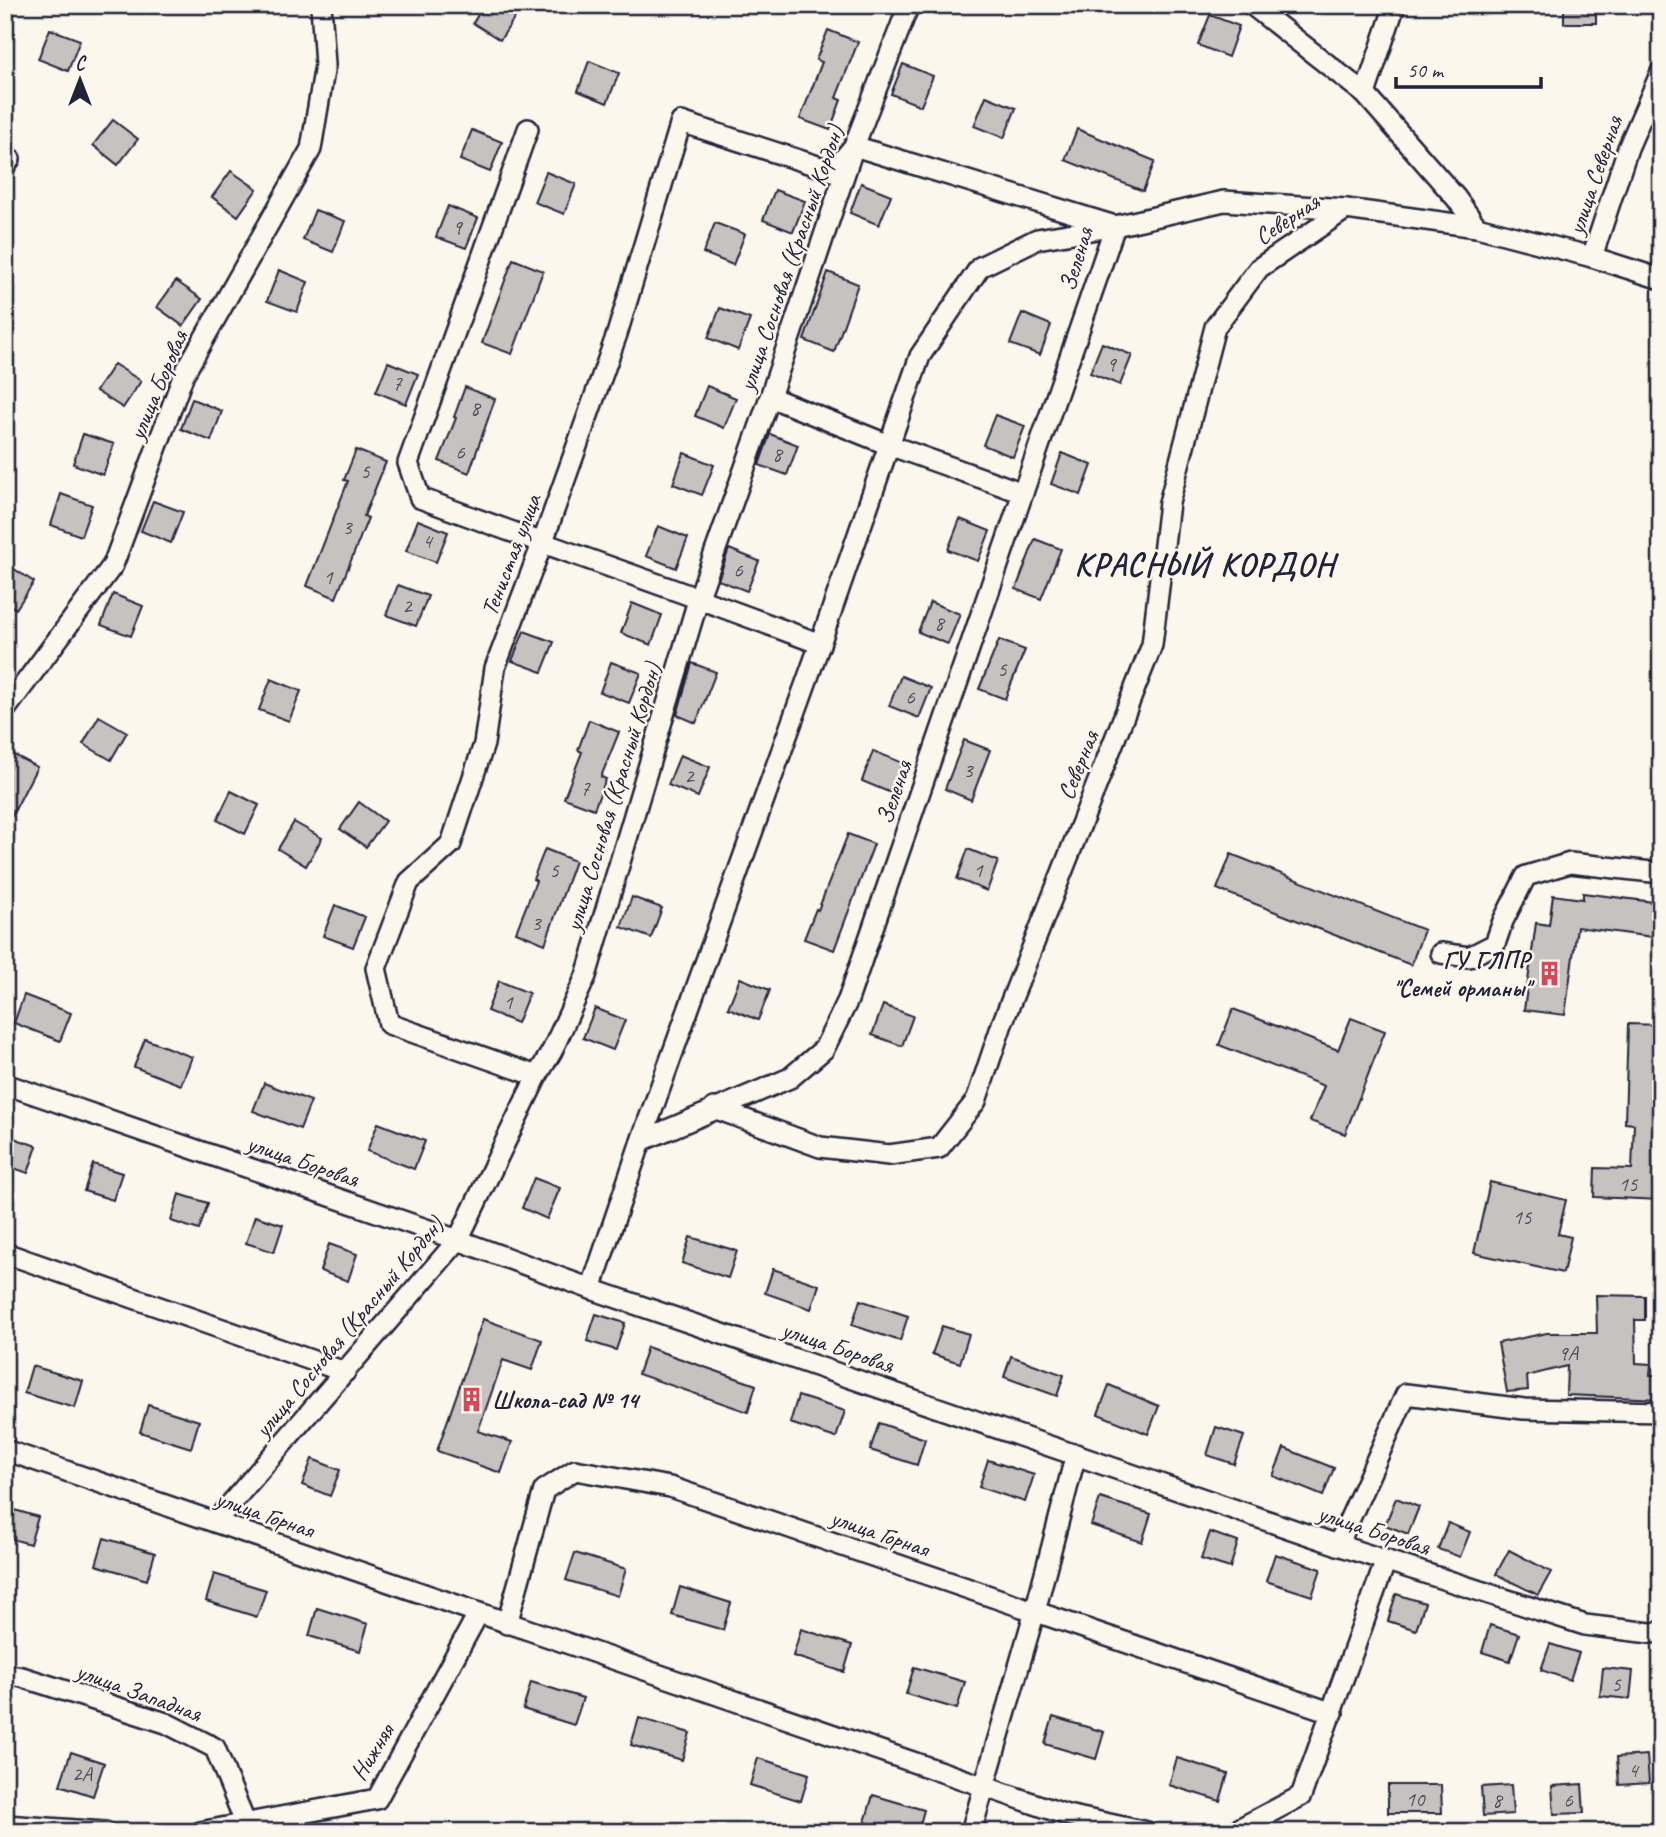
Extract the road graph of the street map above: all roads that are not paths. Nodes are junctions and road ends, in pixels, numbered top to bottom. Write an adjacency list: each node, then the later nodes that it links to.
1 (321, 5): 20 (street, улица Боровая)
2 (909, 5): 8 (street, улица Сосновая (Красный Кордон))
3 (1252, 5): 6 (street)
4 (1395, 5): 6 (street)
5 (1661, 72): 12 (street, улица Северная)
6 (1365, 94): 11 (street)
7 (528, 130): 17 (street)
8 (854, 146): 10 (street); 14 (street, улица Сосновая (Красный Кордон)); 17 (street, Тенистая улица)
9 (1346, 209): 10 (street); 11 (street); 25 (street, Северная)
10 (1115, 226): 15 (street, Зеленая); 16 (street, Зеленая)
11 (1477, 227): 12 (street)
12 (1592, 257): 13 (street)
13 (1661, 279)
14 (770, 397): 15 (street); 18 (street, улица Сосновая (Красный Кордон))
15 (889, 444): 16 (street); 19 (street, Зеленая)
16 (1023, 493): 25 (street, Зеленая)
17 (542, 544): 18 (street); 23 (street, Тенистая улица)
18 (699, 597): 19 (street); 23 (street, улица Сосновая (Красный Кордон))
19 (820, 644): 26 (street, Зеленая)
20 (5, 710)
21 (1661, 873): 22 (street)
22 (1441, 953)
23 (537, 1076): 27 (street, улица Сосновая (Красный Кордон))
24 (5, 1084): 27 (street, улица Боровая)
25 (714, 1108): 26 (street, Зеленая)
26 (641, 1141): 29 (street, Зеленая)
27 (458, 1240): 29 (street, улица Боровая); 30 (street, улица Сосновая (Красный Кордон))
28 (5, 1253): 30 (street)
29 (591, 1289): 33 (street, улица Боровая)
30 (345, 1372): 34 (street, улица Сосновая (Красный Кордон))
31 (1661, 1412): 35 (street)
32 (5, 1450): 34 (street, улица Горная)
33 (1076, 1454): 35 (street, улица Боровая); 37 (street)
34 (215, 1522): 38 (street, улица Горная)
35 (1338, 1545): 36 (street, улица Боровая)
36 (1386, 1560): 40 (street, улица Боровая); 42 (street)
37 (1035, 1611): 39 (street, улица Горная); 42 (street, улица Горная); 43 (street)
38 (478, 1614): 39 (street, улица Горная); 45 (street, Нижняя)
39 (507, 1624): 43 (street, улица Горная)
40 (1661, 1632)
41 (5, 1674): 45 (street, улица Западная)
42 (1333, 1713): 50 (street)
43 (986, 1786): 48 (street); 49 (street, улица Горная)
44 (5, 1825): 46 (street)
45 (246, 1825): 47 (street, Нижняя)
46 (105, 1832)
47 (200, 1832)
48 (971, 1832)
49 (1147, 1832)
50 (1233, 1832)

